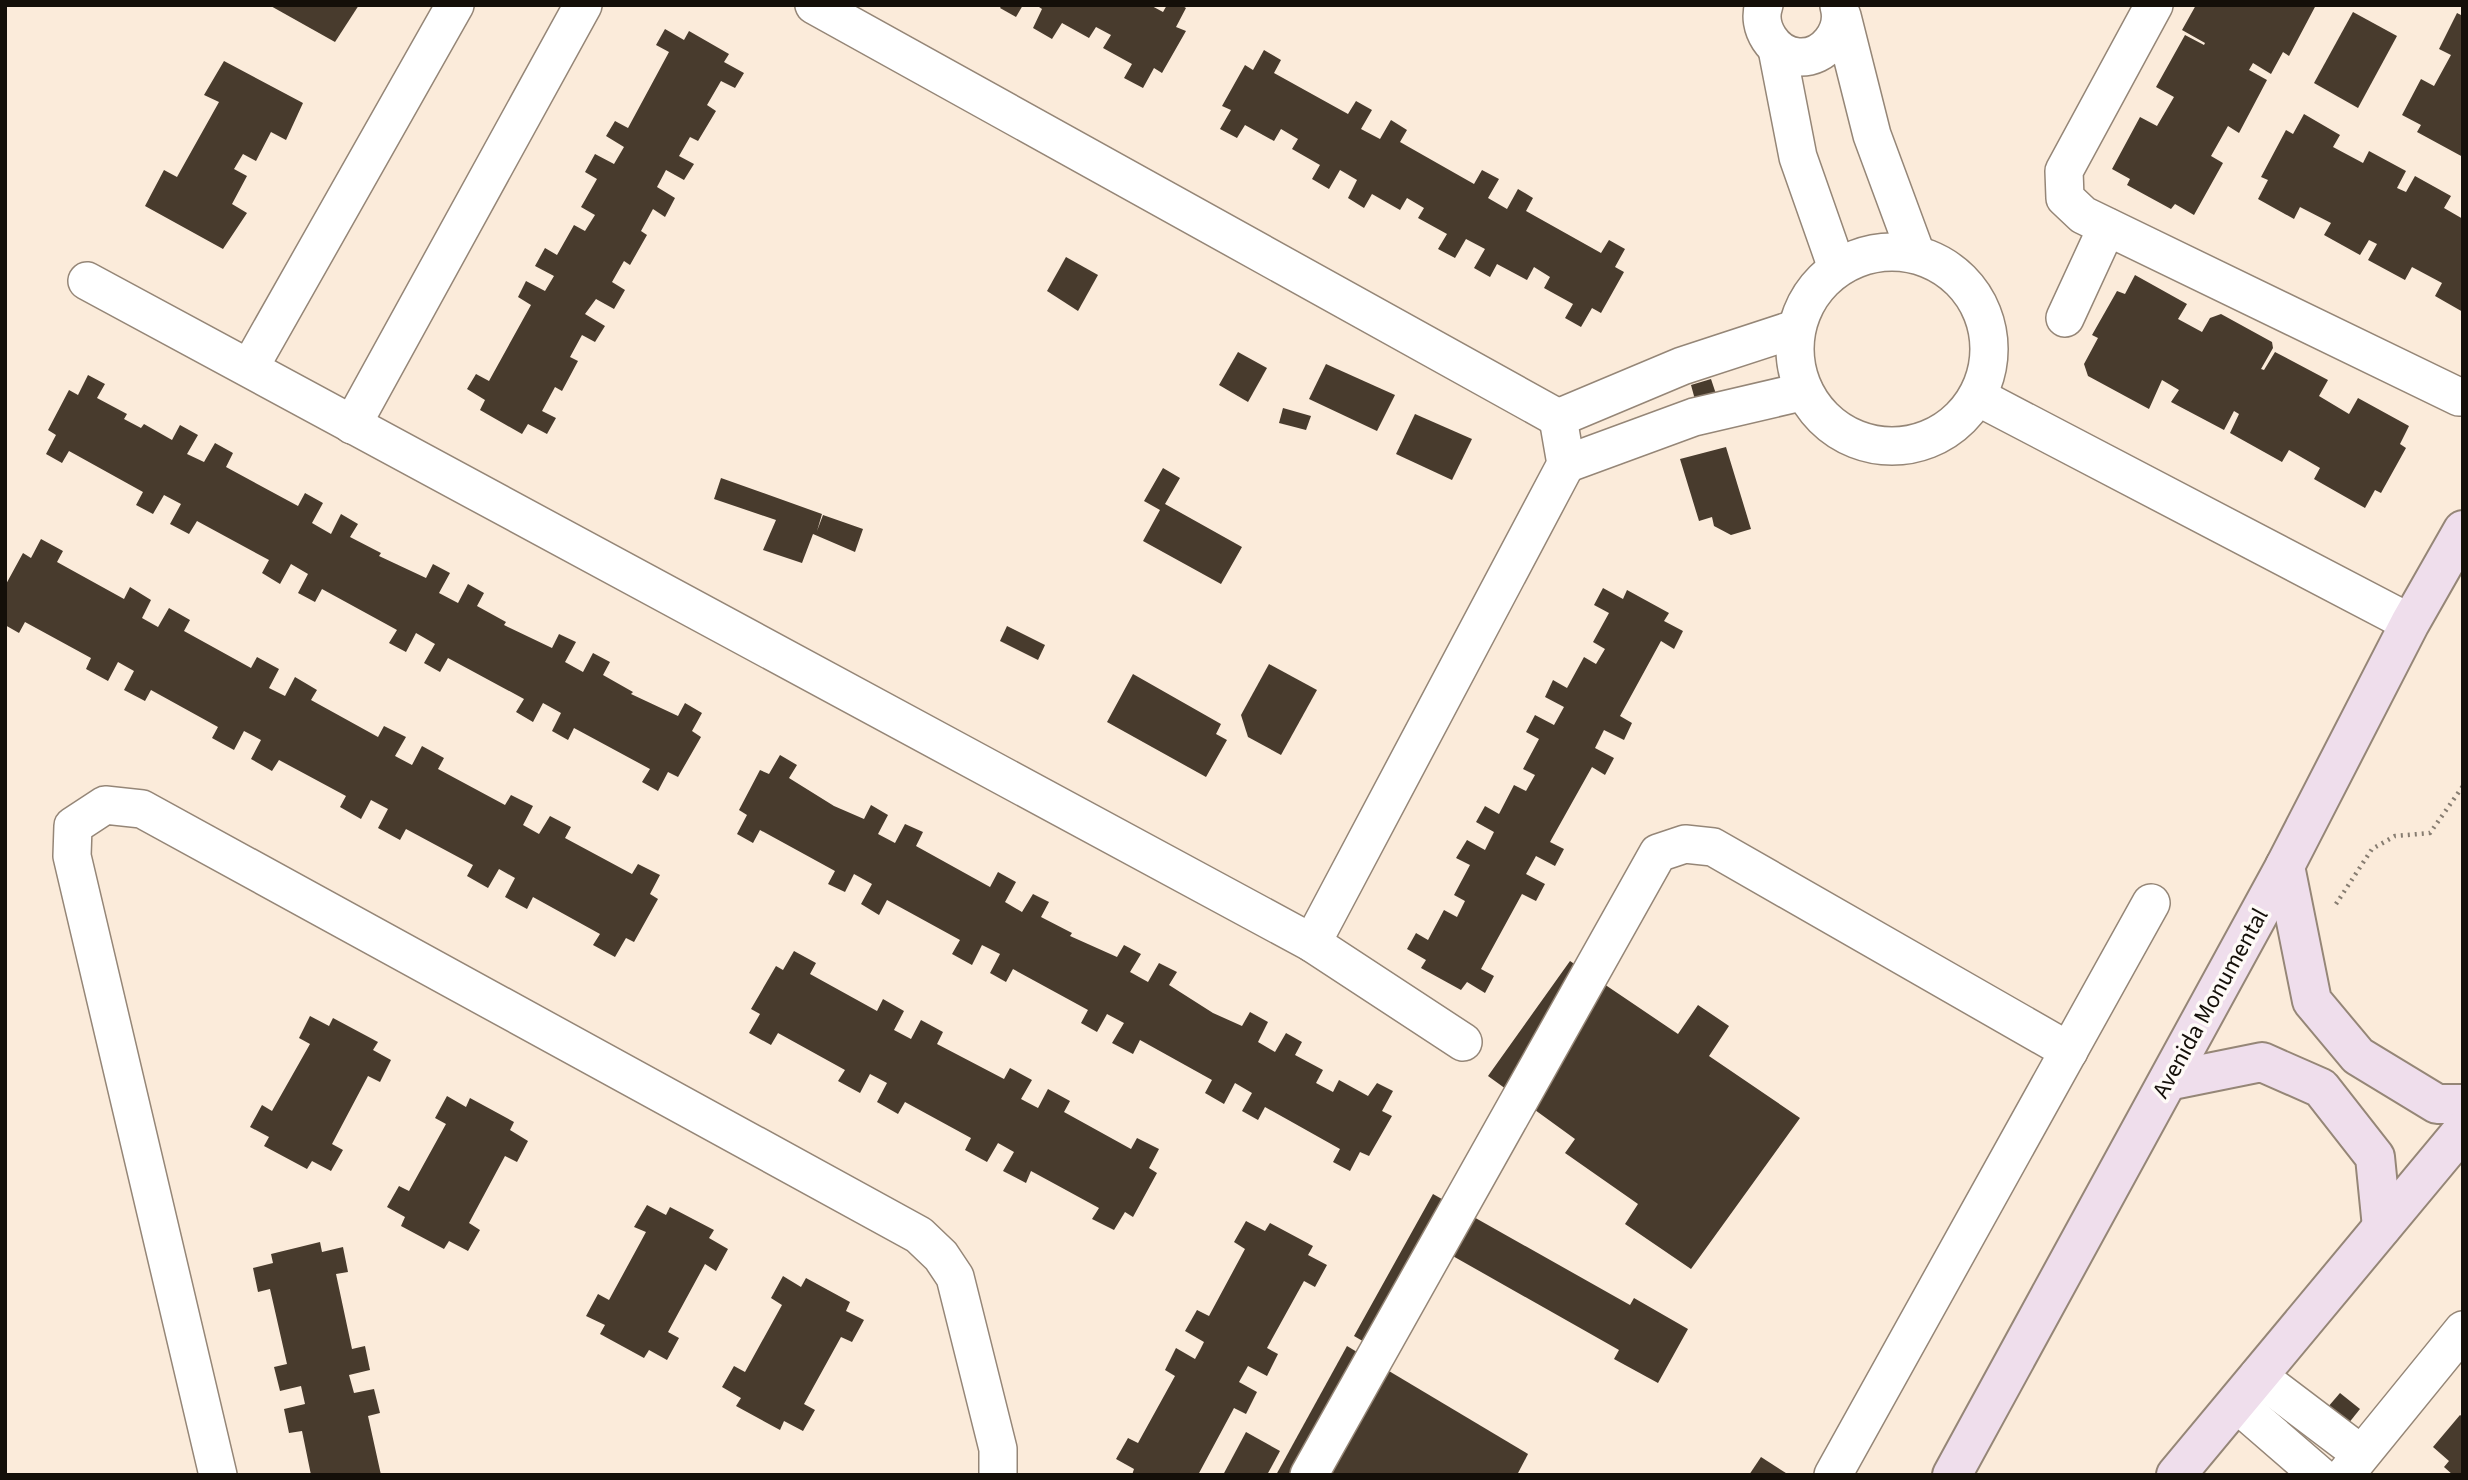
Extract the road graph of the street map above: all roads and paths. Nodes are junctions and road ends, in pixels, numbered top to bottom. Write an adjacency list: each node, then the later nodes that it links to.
1 (455, 5): 14 (street)
2 (583, 5): 19 (street)
3 (814, 5): 18 (street)
4 (2154, 5): 8 (street)
5 (1758, 8): 7 (street)
6 (1841, 11): 7 (street); 9 (street)
7 (1777, 49): 10 (street)
8 (2108, 227): 12 (street); 16 (street)
9 (1916, 254): 10 (street); 17 (street)
10 (1838, 268): 13 (street)
11 (87, 281): 14 (street)
12 (2065, 318)
13 (1796, 329): 15 (street); 18 (street)
14 (250, 367): 19 (street)
15 (1801, 392): 17 (street); 20 (street)
16 (2463, 396)
17 (1978, 397): 22 (street)
18 (1558, 418): 20 (street)
19 (352, 425): 26 (street)
20 (1566, 464): 26 (street)
21 (2463, 530): 22 (street, Avenida Monumental)
22 (2410, 623): 24 (street, Avenida Monumental)
23 (2463, 786): 27 (path)
24 (2285, 866): 27 (street); 30 (street, Avenida Monumental)
25 (2151, 903): 29 (street)
26 (1312, 943): 28 (street)
27 (2302, 950): 31 (street)
28 (1463, 1042)
29 (2069, 1051): 37 (street); 40 (street)
30 (2168, 1081): 33 (street); 41 (street, Avenida Monumental)
31 (2463, 1104)
32 (2463, 1130): 33 (street)
33 (2382, 1227): 35 (street)
34 (2463, 1330): 36 (street)
35 (2247, 1390): 36 (street); 42 (street); 43 (street)
36 (2353, 1464)
37 (1834, 1474)
38 (218, 1475): 39 (street)
39 (998, 1475)
40 (1309, 1475)
41 (1952, 1475)
42 (2176, 1475)
43 (2319, 1475)

